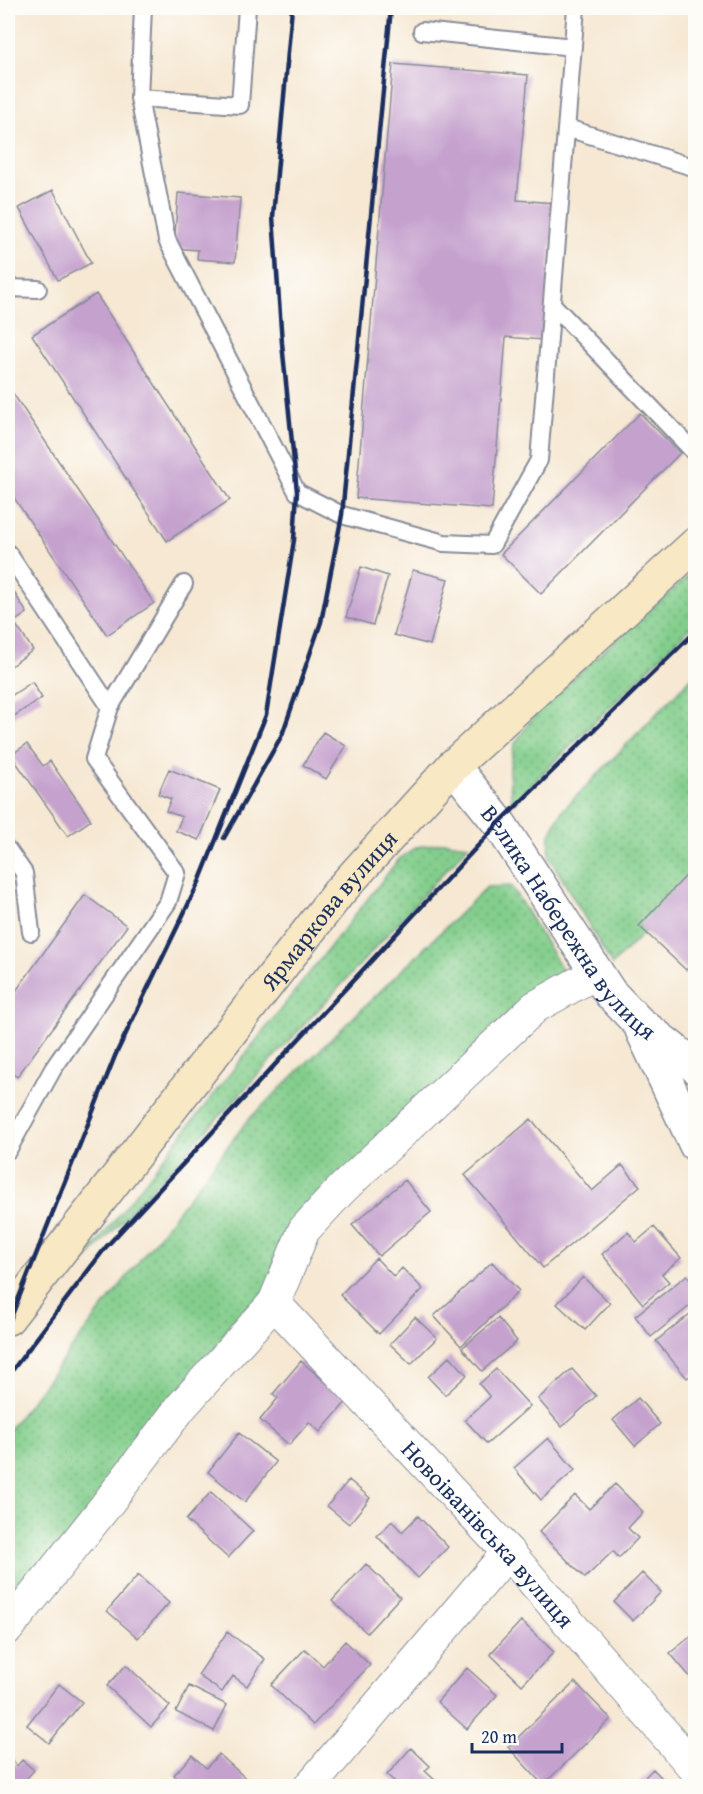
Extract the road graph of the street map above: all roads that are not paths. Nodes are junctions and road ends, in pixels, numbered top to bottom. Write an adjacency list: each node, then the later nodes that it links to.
1 (143, 8): 6 (lane)
2 (247, 8): 6 (lane)
3 (576, 8): 5 (lane)
4 (422, 31): 5 (lane)
5 (573, 47): 7 (lane)
6 (139, 98): 11 (lane)
7 (567, 128): 8 (lane); 11 (lane)
8 (696, 168)
9 (8, 288): 10 (lane)
10 (38, 289)
11 (552, 304): 12 (lane)
12 (696, 454)
13 (696, 544): 17 (main road, Ярмаркова вулиця)
14 (8, 553): 16 (lane)
15 (184, 584): 16 (lane)
16 (110, 707): 24 (lane)
17 (453, 766): 20 (street, Велика Набережна вулиця); 26 (main road, Ярмаркова вулиця)
18 (8, 850): 19 (lane)
19 (31, 932)
20 (596, 973): 21 (street, Велика Набережна вулиця); 25 (street)
21 (638, 1023): 22 (street, Велика Набережна вулиця); 23 (street)
22 (692, 1060)
23 (696, 1145)
24 (8, 1150)
25 (274, 1303): 27 (street, Новоіванівська вулиця); 28 (street)
26 (8, 1318)
27 (508, 1552): 29 (street, Новоіванівська вулиця); 30 (street)
28 (8, 1628)
29 (696, 1770)
30 (310, 1786)

